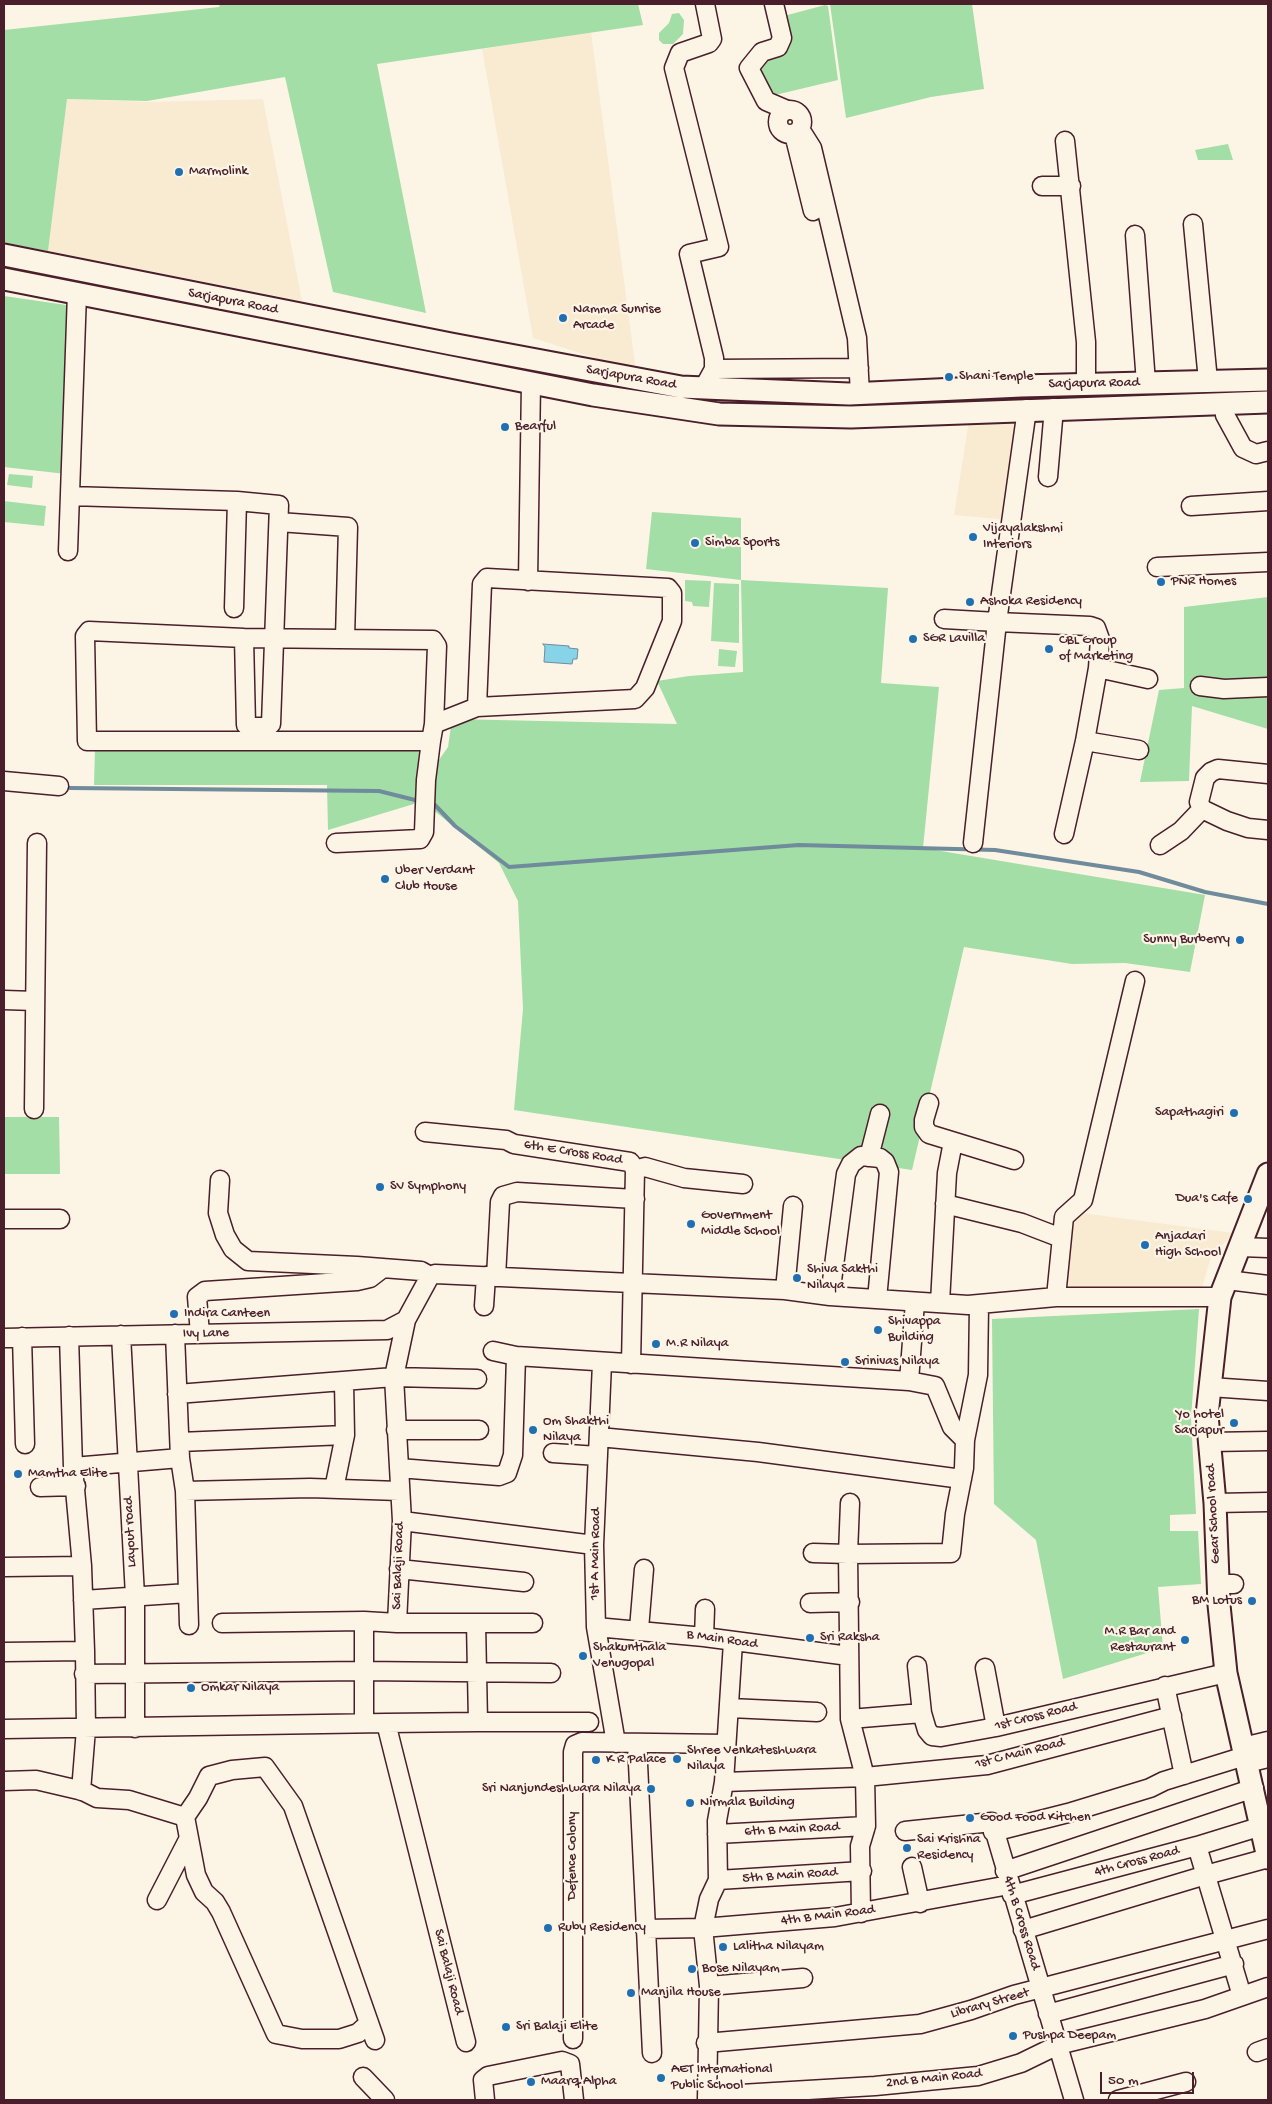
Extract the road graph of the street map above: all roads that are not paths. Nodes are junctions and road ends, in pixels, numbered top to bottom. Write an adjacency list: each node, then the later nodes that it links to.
1 (705, 4): 12 (street)
2 (774, 4): 11 (street)
3 (1065, 141): 5 (street)
4 (1042, 186): 5 (street)
5 (1071, 186): 17 (street)
6 (1193, 224): 14 (street)
7 (1135, 235): 16 (street)
8 (4, 255): 18 (main road, Sarjapura Road)
9 (4, 279): 10 (main road, Sarjapura Road)
10 (77, 294): 15 (main road, Sarjapura Road); 26 (street)
11 (854, 368): 12 (street); 19 (street)
12 (714, 369): 18 (street)
13 (1268, 380): 14 (main road, Sarjapura Road)
14 (1208, 381): 16 (main road, Sarjapura Road)
15 (531, 383): 23 (main road, Sarjapura Road); 34 (street)
16 (1146, 383): 17 (main road, Sarjapura Road)
17 (1086, 384): 19 (main road, Sarjapura Road)
18 (703, 388): 19 (main road, Sarjapura Road)
19 (854, 394)
20 (1268, 402): 21 (main road, Sarjapura Road)
21 (1224, 403): 22 (main road, Sarjapura Road); 24 (street)
22 (1054, 408): 23 (main road, Sarjapura Road); 25 (street)
23 (1027, 409): 37 (street)
24 (1268, 451)
25 (1048, 477)
26 (70, 496): 27 (street); 31 (street)
27 (237, 501): 30 (street); 35 (street)
28 (1268, 501): 29 (street)
29 (1191, 506)
30 (279, 522): 38 (street); 40 (street)
31 (68, 551)
32 (1268, 562): 33 (street)
33 (1158, 568)
34 (528, 580): 45 (street); 45 (street)
35 (234, 608)
36 (944, 619): 37 (street)
37 (997, 622): 41 (street); 57 (street)
38 (273, 637): 39 (street); 39 (street); 40 (street)
39 (244, 638): 46 (street)
40 (344, 638): 46 (street)
41 (1098, 668): 42 (street); 47 (street)
42 (1148, 679)
43 (1200, 686): 44 (street)
44 (1268, 687)
45 (477, 708): 46 (street)
46 (433, 732): 56 (street)
47 (1086, 741): 48 (street); 54 (street)
48 (1139, 750)
49 (1268, 774): 52 (street)
50 (4, 781): 51 (street)
51 (59, 786)
52 (1202, 809): 53 (street); 58 (street)
53 (1268, 830)
54 (1064, 834)
55 (37, 843): 61 (street)
56 (336, 843)
57 (973, 843)
58 (1160, 845)
59 (1135, 981): 78 (street)
60 (4, 1000): 61 (street)
61 (35, 1001): 63 (street)
62 (929, 1103): 66 (street)
63 (34, 1109)
64 (880, 1114): 67 (street)
65 (425, 1132): 69 (street, 6th E Cross Road)
66 (953, 1142): 68 (street); 74 (street)
67 (869, 1157): 88 (street); 90 (street)
68 (1014, 1160)
69 (635, 1170): 72 (street); 73 (street, 6th E Cross Road)
70 (220, 1180): 81 (street)
71 (1267, 1181): 79 (main road, Gear School road)
72 (743, 1184)
73 (635, 1199): 83 (street); 84 (street, 6th E Cross Road)
74 (945, 1204): 78 (street); 92 (street)
75 (793, 1206): 87 (street)
76 (4, 1219): 77 (street)
77 (60, 1219)
78 (1061, 1238): 89 (street)
79 (1240, 1247): 80 (street); 86 (main road, Gear School road)
80 (1268, 1248)
81 (383, 1268): 82 (street); 97 (street)
82 (430, 1276): 83 (street); 95 (street, Sai Balaji Road)
83 (491, 1276): 84 (street); 94 (street)
84 (633, 1283): 87 (street); 105 (street, 6th E Cross Road)
85 (1268, 1285): 86 (street)
86 (1224, 1288): 89 (street); 110 (main road, Gear School road)
87 (785, 1290): 88 (street)
88 (830, 1296): 90 (street)
89 (1056, 1297): 93 (street)
90 (877, 1299): 91 (street)
91 (915, 1302): 92 (street); 108 (street)
92 (940, 1304): 93 (street)
93 (979, 1305): 117 (street)
94 (484, 1306)
95 (406, 1320): 97 (street, Ivy Lane); 106 (street, Sai Balaji Road)
96 (175, 1334): 97 (street, Ivy Lane); 98 (street, Ivy Lane); 112 (street)
97 (200, 1334)
98 (120, 1335): 99 (street, Ivy Lane); 124 (street, Layout road)
99 (69, 1336): 100 (street, Ivy Lane); 125 (street)
100 (22, 1337): 101 (street, Ivy Lane); 120 (street)
101 (4, 1338)
102 (492, 1350): 103 (street)
103 (516, 1356): 104 (street); 126 (street)
104 (602, 1363): 105 (street); 116 (street, 1st A Main Road)
105 (631, 1364): 108 (street)
106 (394, 1377): 107 (street); 109 (street); 113 (street, Sai Balaji Road)
107 (477, 1379)
108 (909, 1381): 117 (street)
109 (344, 1382): 112 (street); 115 (street)
110 (1210, 1387): 111 (street); 119 (main road, Gear School road)
111 (1268, 1391)
112 (177, 1394): 121 (street)
113 (396, 1430): 114 (street); 126 (street, Sai Balaji Road)
114 (479, 1430)
115 (345, 1435): 121 (street); 130 (street)
116 (599, 1437): 123 (street, 1st A Main Road); 127 (street)
117 (965, 1440): 127 (street)
118 (1268, 1441): 119 (street)
119 (1210, 1442): 135 (main road, Gear School road)
120 (25, 1444)
121 (180, 1450): 124 (street); 131 (street)
122 (553, 1453): 123 (street)
123 (598, 1456): 137 (street, 1st A Main Road)
124 (127, 1464): 125 (street); 146 (street, Layout road)
125 (73, 1467): 128 (street)
126 (399, 1468): 132 (street, Sai Balaji Road)
127 (962, 1479): 139 (street)
128 (76, 1486): 129 (street); 140 (street)
129 (40, 1487)
130 (334, 1489): 131 (street); 132 (street)
131 (185, 1491): 145 (street)
132 (399, 1491): 136 (street, Sai Balaji Road)
133 (1268, 1502): 135 (street)
134 (850, 1503): 139 (street)
135 (1214, 1503): 170 (main road, Gear School road)
136 (402, 1522): 137 (street); 142 (street, Sai Balaji Road)
137 (594, 1545): 157 (street, 1st A Main Road)
138 (813, 1553): 139 (street)
139 (848, 1554): 148 (street)
140 (82, 1566): 141 (street); 147 (street)
141 (4, 1567)
142 (398, 1569): 144 (street); 153 (street, Sai Balaji Road)
143 (644, 1569): 158 (street)
144 (524, 1582)
145 (188, 1593): 146 (street); 156 (street)
146 (135, 1596): 147 (street); 167 (street, Layout road)
147 (83, 1600): 161 (street)
148 (850, 1602): 149 (street); 163 (street)
149 (810, 1603)
150 (705, 1609): 159 (street)
151 (364, 1621): 152 (street); 153 (street); 166 (street)
152 (222, 1623)
153 (397, 1623): 154 (street, Sai Balaji Road)
154 (476, 1623): 155 (street, Sai Balaji Road); 168 (street)
155 (533, 1623)
156 (189, 1625)
157 (596, 1627): 158 (street, B Main Road); 187 (street, 1st A Main Road)
158 (639, 1630): 159 (street, B Main Road)
159 (704, 1637): 160 (street, B Main Road)
160 (733, 1642): 163 (street, B Main Road); 173 (street)
161 (85, 1650): 162 (street); 171 (street)
162 (4, 1652)
163 (849, 1656): 177 (street)
164 (917, 1666): 175 (street, 1st Cross Road)
165 (985, 1668): 182 (street)
166 (362, 1672): 167 (street); 168 (street); 180 (street)
167 (134, 1673): 171 (street); 183 (street, Layout road)
168 (477, 1673): 169 (street); 178 (street)
169 (551, 1673)
170 (1226, 1673): 172 (street, 1st Cross Road); 190 (main road, Gear School road)
171 (84, 1674): 185 (street)
172 (1165, 1686): 176 (street); 182 (street, 1st Cross Road)
173 (730, 1708): 174 (street); 189 (street)
174 (817, 1712)
175 (922, 1713): 177 (street); 182 (street, 1st Cross Road)
176 (1172, 1716): 192 (street); 193 (street, 1st C Main Road)
177 (850, 1720): 193 (street)
178 (478, 1722): 179 (street); 181 (street)
179 (589, 1722)
180 (364, 1723): 181 (street); 183 (street)
181 (386, 1723): 227 (street, Sai Balaji Road)
182 (996, 1727)
183 (135, 1728): 185 (street)
184 (4, 1729): 185 (street)
185 (86, 1729): 197 (street)
186 (1268, 1741): 190 (street)
187 (616, 1743): 188 (street, Defence Colony); 228 (street, Defence Colony)
188 (637, 1743): 189 (street, Defence Colony); 216 (street)
189 (726, 1744): 195 (street)
190 (1245, 1755): 191 (street); 192 (street); 196 (main road, Gear School road)
191 (1268, 1758)
192 (1184, 1775): 202 (street)
193 (865, 1777): 195 (street, 1st C Main Road); 199 (street)
194 (4, 1780): 197 (street)
195 (724, 1782): 203 (street)
196 (1254, 1788): 200 (main road, Gear School road); 211 (street)
197 (81, 1791): 198 (street)
198 (185, 1817): 204 (street); 204 (street)
199 (866, 1826): 203 (street, 6th B Main Road); 208 (street)
200 (1262, 1826): 205 (street, 4th Cross Road); 206 (main road, Gear School road)
201 (905, 1831): 202 (street)
202 (993, 1832): 211 (street, 4th B Cross Road)
203 (717, 1834): 210 (street)
204 (189, 1838): 212 (street)
205 (1197, 1846): 209 (street); 211 (street, 4th Cross Road)
206 (1268, 1858): 209 (street)
207 (912, 1867): 213 (street)
208 (862, 1871): 210 (street, 5th B Main Road); 214 (street)
209 (1206, 1875): 218 (street); 219 (street)
210 (718, 1880): 215 (street)
211 (1009, 1884): 213 (street, 4th B Main Road); 218 (street, 4th B Cross Road)
212 (157, 1900)
213 (920, 1903): 214 (street, 4th B Main Road)
214 (861, 1913): 215 (street, 4th B Main Road)
215 (703, 1928): 216 (street, 4th B Main Road); 222 (street)
216 (646, 1929): 231 (street)
217 (1268, 1929): 219 (street, Library Street)
218 (1023, 1930): 224 (street, 4th B Cross Road)
219 (1226, 1941): 220 (street); 224 (street, Library Street)
220 (1234, 1964): 225 (street); 226 (street)
221 (803, 1978): 222 (street)
222 (709, 1986): 229 (street)
223 (1268, 1987): 225 (street, 2nd B Main Road)
224 (1041, 1989): 226 (street, 4th B Cross Road); 229 (street, Library Street)
225 (1242, 1996): 230 (street, 2nd B Main Road)
226 (1048, 2014): 230 (street, 4th B Cross Road)
227 (469, 2038)
228 (573, 2039)
229 (706, 2043): 234 (street)
230 (1058, 2045): 234 (street, 2nd B Main Road); 238 (street, 4th B Cross Road)
231 (652, 2053)
232 (363, 2077): 235 (street)
233 (1186, 2082): 239 (street)
234 (707, 2098)
235 (385, 2100)
236 (485, 2100): 237 (street)
237 (574, 2100)
238 (1074, 2100)
239 (1118, 2100)

